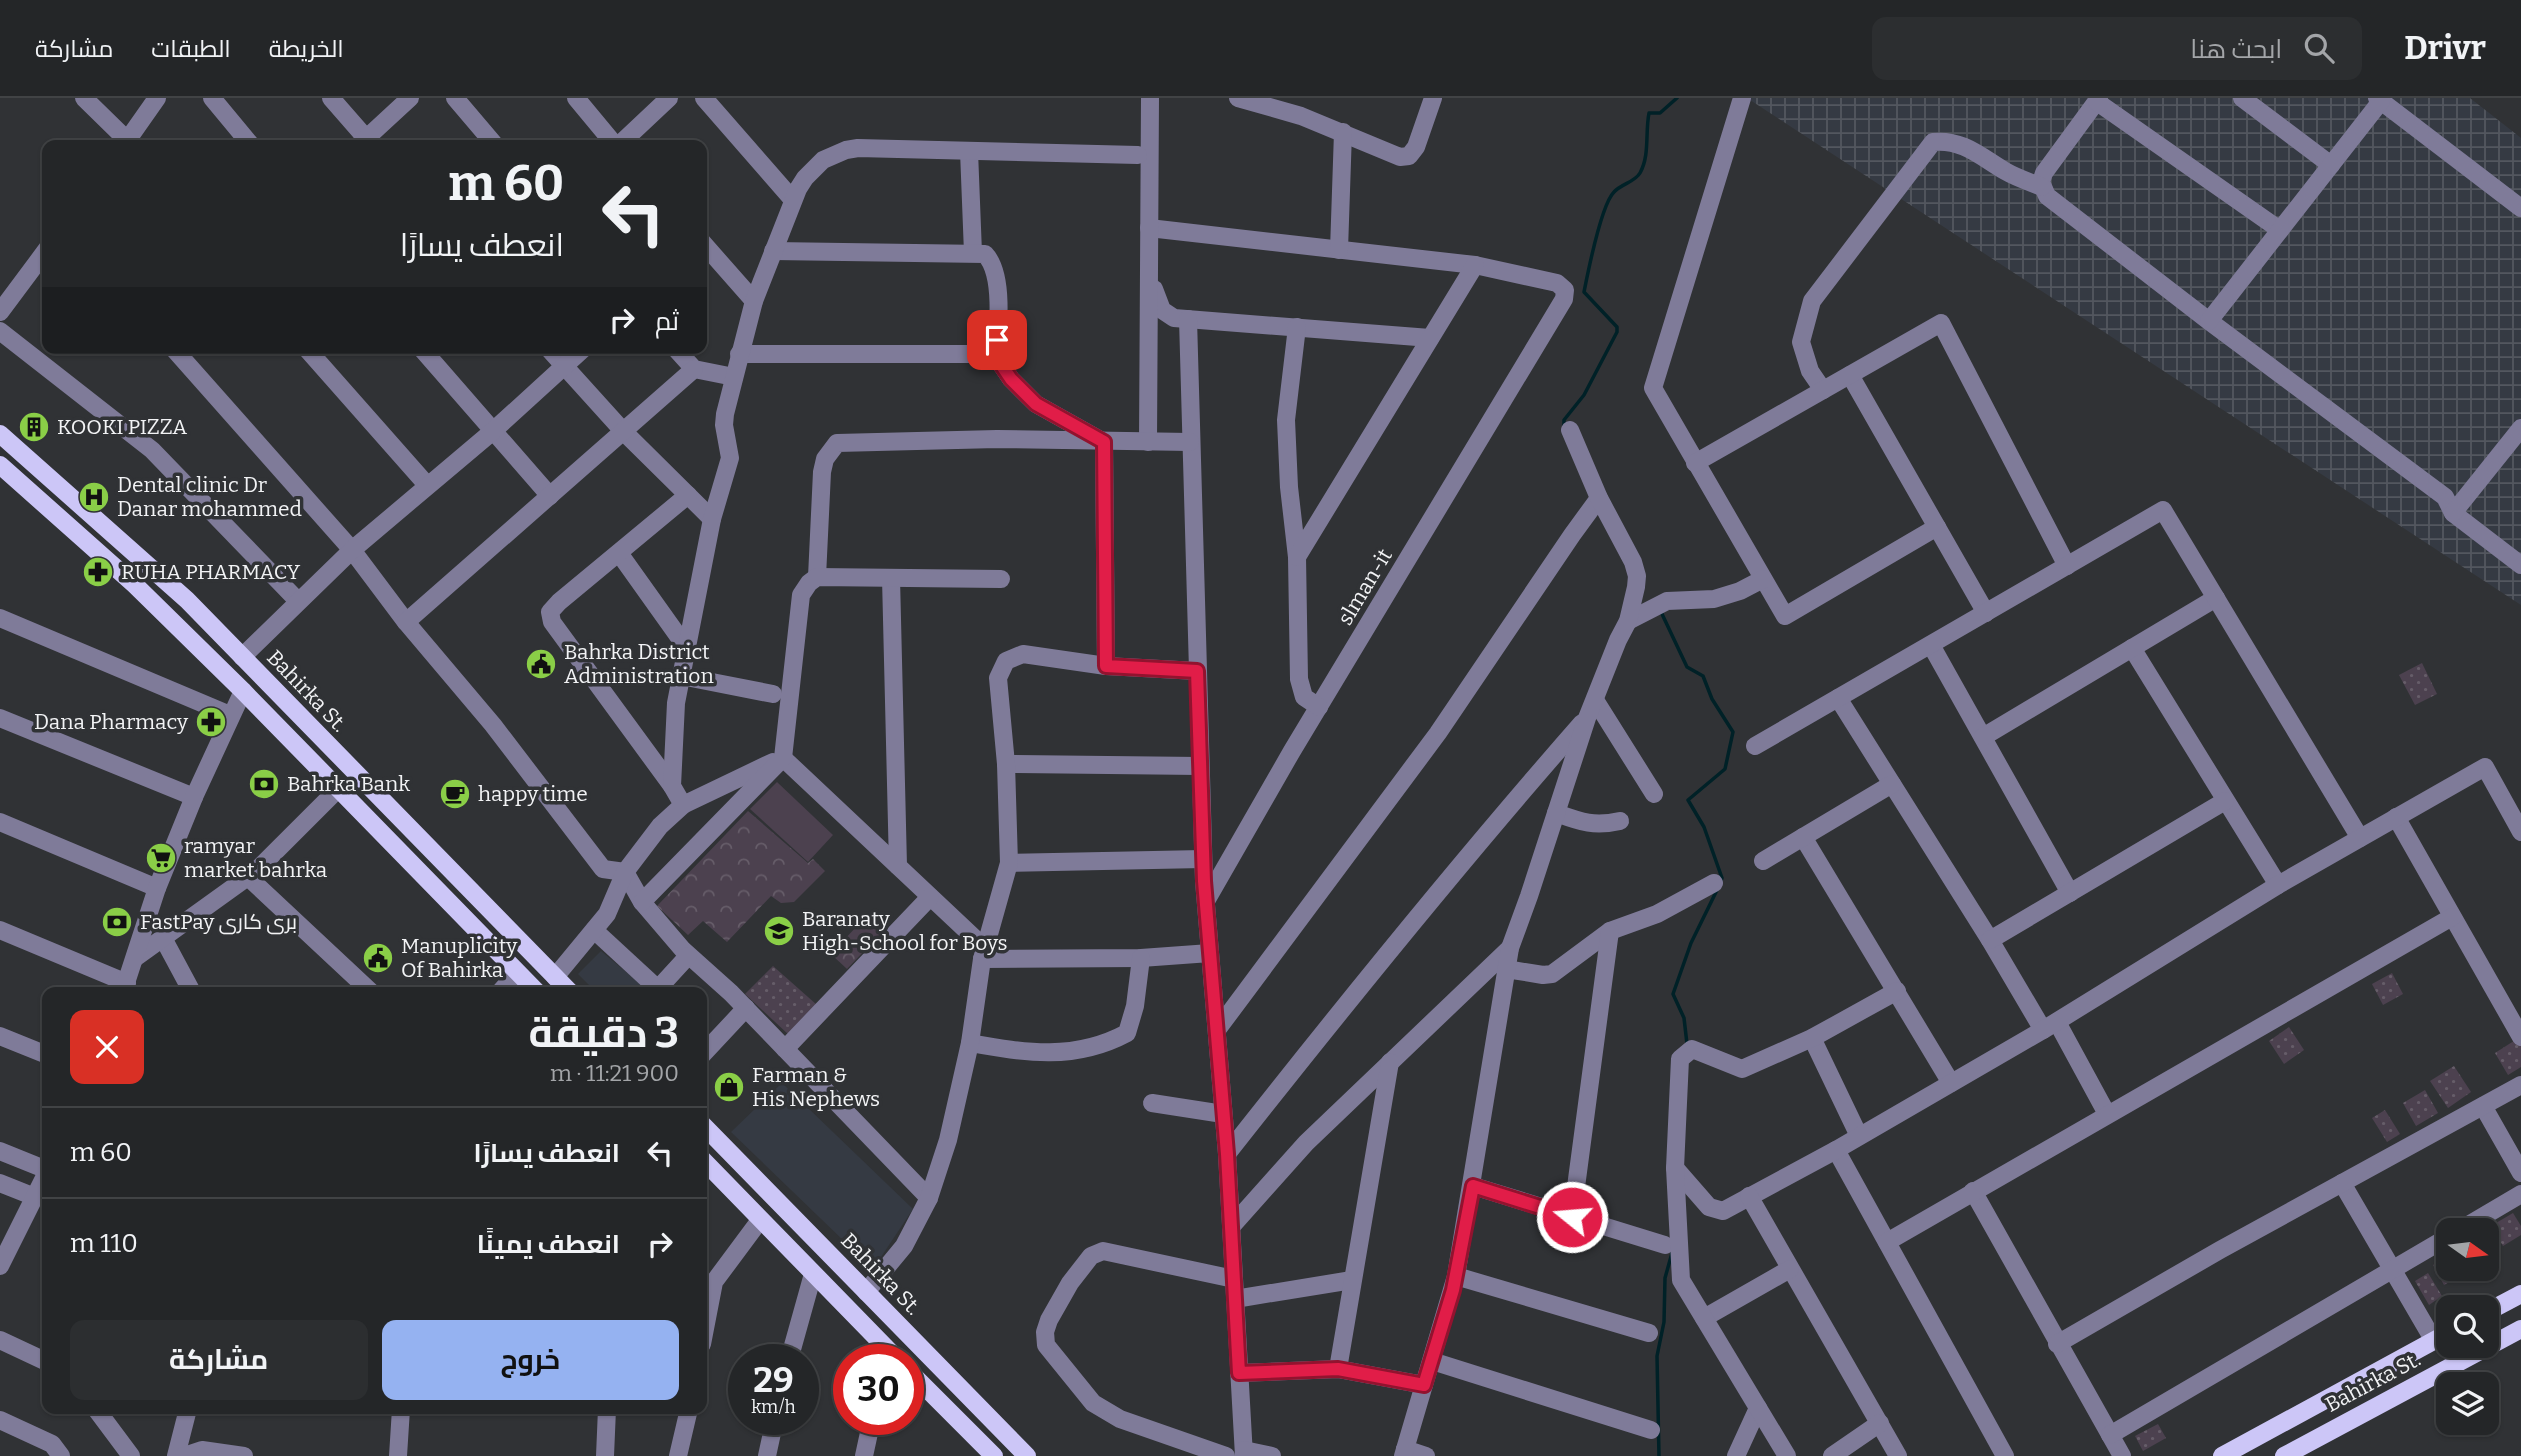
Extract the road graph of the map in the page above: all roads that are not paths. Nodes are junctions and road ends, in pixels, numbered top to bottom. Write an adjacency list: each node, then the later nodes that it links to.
1 (85, 98): 18 (street)
2 (157, 98): 19 (street)
3 (212, 98): 20 (street)
4 (331, 98): 21 (street)
5 (410, 98): 22 (street)
6 (455, 98): 23 (street)
7 (576, 98): 24 (street)
8 (669, 98): 25 (street)
9 (704, 98): 30 (street)
10 (1150, 98): 32 (street)
11 (1239, 98): 17 (street)
12 (1433, 98): 17 (street)
13 (1742, 98): 69 (street)
14 (2242, 98): 28 (street)
15 (2379, 99): 28 (street); 31 (street)
16 (2098, 100): 29 (street); 33 (street)
17 (1343, 132): 35 (street)
18 (124, 140)
19 (131, 140)
20 (247, 140)
21 (364, 140)
22 (369, 140)
23 (491, 140)
24 (613, 140)
25 (623, 140)
26 (969, 151): 27 (street); 30 (street); 37 (street)
27 (1138, 155)
28 (2331, 165): 33 (street)
29 (2042, 187): 44 (street); 60 (street)
30 (793, 200): 36 (street)
31 (2521, 208)
32 (1149, 228): 35 (street); 40 (street)
33 (2280, 230): 44 (street)
34 (707, 248): 41 (street)
35 (1339, 250): 39 (street)
36 (773, 251): 37 (street); 41 (street)
37 (973, 253): 55 (street)
38 (42, 256): 42 (street)
39 (1475, 265): 47 (street); 108 (street, slman-it)
40 (1149, 274): 43 (street); 67 (street)
41 (754, 300): 54 (street)
42 (0, 312)
43 (1188, 319): 45 (street); 68 (street)
44 (2209, 321): 75 (street)
45 (1297, 327): 47 (street); 80 (street)
46 (0, 331): 91 (street)
47 (1430, 338): 80 (street)
48 (178, 354): 78 (street)
49 (311, 354): 71 (street)
50 (426, 354): 63 (street)
51 (553, 354): 56 (street)
52 (578, 354): 56 (street)
53 (680, 354): 57 (street)
54 (739, 354): 55 (street); 59 (street)
55 (994, 354): 66 (street)
56 (564, 367): 63 (street); 64 (street)
57 (694, 369): 59 (street); 64 (street)
58 (1850, 375): 60 (street); 77 (street); 83 (street)
59 (734, 377): 76 (street)
60 (1823, 390): 69 (street)
61 (2521, 428): 75 (street)
62 (1570, 430): 74 (street)
63 (493, 431): 71 (street); 73 (street)
64 (623, 431): 72 (street); 73 (street)
65 (0, 433): 82 (main road, Bahirka St.)
66 (1104, 442): 67 (street); 84 (street); 101 (street)
67 (1147, 442): 68 (street)
68 (1190, 442): 102 (street)
69 (1695, 463): 87 (street)
70 (0, 465): 88 (main road)
71 (427, 485): 78 (street)
72 (688, 495): 76 (street); 79 (street)
73 (550, 496): 96 (street)
74 (1599, 498): 95 (street); 171 (street)
75 (2453, 513): 81 (street)
76 (712, 519): 98 (street)
77 (1937, 527): 87 (street); 92 (street)
78 (352, 550): 91 (street); 96 (street)
79 (620, 553): 98 (street); 118 (street)
80 (1297, 557): 108 (street)
81 (2521, 565)
82 (151, 566): 88 (main road); 90 (main road, Bahirka St.)
83 (2067, 566): 89 (street); 92 (street)
84 (817, 577): 85 (street); 114 (street)
85 (891, 578): 86 (street); 134 (street)
86 (1001, 579)
87 (1763, 579): 95 (street)
88 (135, 585): 94 (main road)
89 (2216, 598): 99 (street); 130 (street)
90 (187, 600): 94 (main road); 100 (main road, Bahirka St.)
91 (298, 601): 100 (street)
92 (1986, 613): 97 (street)
93 (0, 618): 109 (street)
94 (169, 619): 104 (main road)
95 (1628, 621): 107 (street)
96 (406, 622): 135 (street)
97 (1931, 645): 106 (street); 112 (street)
98 (686, 647): 103 (street)
99 (2132, 648): 112 (street); 122 (street)
100 (243, 657): 158 (main road, Bahirka St.)
101 (1106, 666): 102 (street); 115 (street)
102 (1197, 671): 116 (street)
103 (681, 676): 105 (street); 118 (street)
104 (243, 691): 109 (street); 119 (main road)
105 (773, 694)
106 (1838, 698): 113 (street); 117 (street)
107 (1595, 700): 111 (street); 120 (street)
108 (1320, 707): 142 (street, slman-it)
109 (230, 715): 121 (street)
110 (0, 718): 121 (street)
111 (1587, 718): 124 (street); 190 (street)
112 (1983, 737): 140 (street)
113 (1755, 747)
114 (783, 758): 123 (street); 134 (street); 143 (street)
115 (1006, 764): 116 (street); 133 (street)
116 (1200, 766): 131 (street)
117 (1892, 784): 129 (street); 149 (street)
118 (672, 786): 123 (street)
119 (339, 788): 136 (street); 157 (main road)
120 (1654, 794)
121 (194, 797): 139 (street)
122 (2225, 801): 138 (street); 140 (street)
123 (683, 804): 135 (street)
124 (1556, 813): 126 (street); 150 (street)
125 (2396, 817): 128 (street); 130 (street); 144 (street)
126 (1620, 821)
127 (0, 822): 139 (street)
128 (2521, 832)
129 (1803, 837): 132 (street); 168 (street)
130 (2360, 838): 138 (street)
131 (1203, 859): 133 (street); 142 (street)
132 (1763, 860)
133 (1009, 863): 152 (street)
134 (898, 866): 141 (street)
135 (625, 872): 143 (street); 146 (street)
136 (248, 877): 148 (street); 162 (street)
137 (1714, 883): 147 (street)
138 (2278, 885): 170 (street)
139 (157, 888): 154 (street)
140 (2070, 893): 149 (street)
141 (930, 897): 152 (street); 176 (street)
142 (1206, 901): 151 (street)
143 (642, 902): 153 (street)
144 (2452, 916): 173 (street); 185 (street)
145 (0, 930): 159 (street)
146 (594, 930): 158 (street); 166 (street)
147 (1611, 931): 156 (street); 204 (street)
148 (163, 938): 154 (street); 161 (street)
149 (1990, 940): 170 (street)
150 (1510, 948): 156 (street); 179 (street)
151 (1210, 953): 155 (street); 171 (street)
152 (983, 954): 155 (street); 175 (street)
153 (688, 956): 167 (street); 169 (street)
154 (135, 958): 160 (street)
155 (1141, 958): 175 (street)
156 (1506, 969): 198 (street)
157 (517, 973): 163 (street); 164 (main road)
158 (555, 977): 165 (main road, Bahirka St.)
159 (123, 987)
160 (125, 987)
161 (189, 987)
162 (367, 987)
163 (504, 987)
164 (532, 987)
165 (565, 987)
166 (654, 987)
167 (660, 987)
168 (1897, 992): 174 (street); 180 (street)
169 (746, 1008): 176 (street); 177 (street)
170 (2050, 1026): 180 (street); 185 (street)
171 (1217, 1030): 184 (street)
172 (0, 1036): 178 (street)
173 (2521, 1037)
174 (1812, 1038): 187 (street); 192 (street)
175 (970, 1043): 203 (street)
176 (785, 1049): 203 (street)
177 (707, 1050)
178 (42, 1053)
179 (1390, 1062): 207 (street); 217 (street)
180 (1951, 1083): 187 (street)
181 (2521, 1085): 183 (street)
182 (1152, 1103): 184 (street)
183 (2483, 1106): 194 (street); 197 (street)
184 (1223, 1114): 190 (street)
185 (2107, 1114): 199 (street)
186 (707, 1129): 218 (main road, Bahirka St.)
187 (1859, 1136): 189 (street)
188 (0, 1150): 193 (street)
189 (1836, 1150): 201 (street); 208 (street)
190 (1227, 1154): 207 (street)
191 (707, 1164): 206 (main road)
192 (1675, 1168): 201 (street); 223 (street)
193 (42, 1169)
194 (2521, 1173)
195 (42, 1182): 202 (street)
196 (0, 1183): 202 (street)
197 (2342, 1183): 213 (street); 231 (street)
198 (1473, 1186): 204 (street); 215 (street)
199 (1973, 1191): 208 (street); 231 (street)
200 (2521, 1194): 205 (street)
201 (1749, 1196): 212 (street)
202 (35, 1197): 211 (street)
203 (929, 1198): 218 (street)
204 (1572, 1217): 210 (street)
205 (2480, 1218)
206 (760, 1220): 214 (main road); 222 (street)
207 (1231, 1227): 216 (street)
208 (1887, 1242): 272 (street)
209 (2436, 1244): 213 (street)
210 (1665, 1245)
211 (0, 1266)
212 (1790, 1269): 223 (street); 247 (street)
213 (2393, 1270): 225 (street); 251 (street)
214 (813, 1274): 229 (street); 230 (main road)
215 (1456, 1276): 226 (street); 233 (street)
216 (1234, 1279): 220 (street); 254 (street)
217 (1352, 1280): 220 (street); 234 (street)
218 (866, 1292): 265 (main road, Bahirka St.)
219 (2521, 1294): 221 (main road)
220 (1235, 1299): 235 (street)
221 (2499, 1306)
222 (707, 1318)
223 (1704, 1318): 239 (street)
224 (2521, 1329): 240 (main road, Bahirka St.)
225 (2436, 1330)
226 (1649, 1333)
227 (0, 1340): 232 (street)
228 (2436, 1340): 236 (main road, Bahirka St.)
229 (793, 1344)
230 (880, 1344)
231 (2057, 1344): 251 (street)
232 (42, 1360)
233 (1432, 1361): 237 (street); 248 (street)
234 (1338, 1369): 235 (street); 237 (street)
235 (1239, 1373): 254 (street)
236 (2359, 1382): 240 (main road); 274 (main road, Bahirka St.)
237 (1424, 1385): 253 (street)
238 (924, 1387): 252 (main road)
239 (1758, 1408): 268 (street); 269 (street)
240 (2373, 1408): 275 (main road, Bahirka St.)
241 (100, 1414): 256 (street)
242 (187, 1414): 257 (street)
243 (401, 1414): 260 (street)
244 (607, 1414): 261 (street)
245 (688, 1414): 262 (street)
246 (0, 1420): 255 (street)
247 (1880, 1423): 270 (street); 271 (street)
248 (1651, 1430)
249 (772, 1435): 263 (street)
250 (869, 1435): 264 (street)
251 (2110, 1435): 273 (street)
252 (986, 1452)
253 (1404, 1453): 267 (street)
254 (1238, 1454): 266 (street)
255 (61, 1456)
256 (131, 1456)
257 (176, 1456)
258 (184, 1456): 259 (street)
259 (244, 1456)
260 (398, 1456)
261 (606, 1456)
262 (678, 1456)
263 (767, 1456)
264 (864, 1456)
265 (1027, 1456)
266 (1272, 1456)
267 (1426, 1456)
268 (1736, 1456)
269 (1787, 1456)
270 (1832, 1456)
271 (1898, 1456)
272 (2006, 1456)
273 (2122, 1456)
274 (2222, 1456)
275 (2284, 1456)

